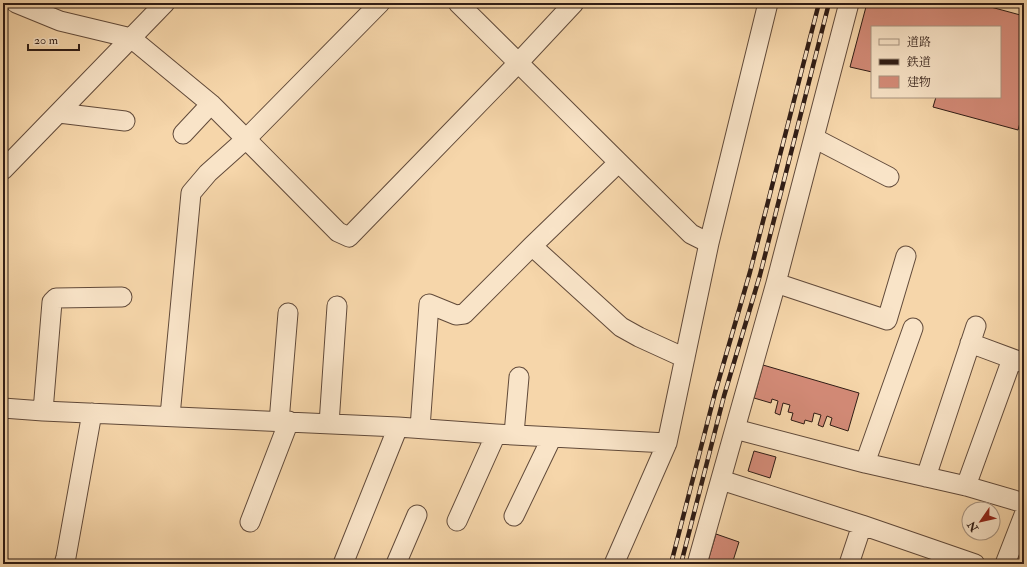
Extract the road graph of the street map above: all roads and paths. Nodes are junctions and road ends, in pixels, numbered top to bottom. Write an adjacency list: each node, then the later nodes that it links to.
1 (16, 3): 8 (street)
2 (165, 3): 9 (street)
3 (380, 3): 16 (street)
4 (458, 3): 10 (street)
5 (574, 3): 10 (street)
6 (768, 3): 20 (street)
7 (849, 3): 15 (street)
8 (60, 12): 9 (street)
9 (131, 38): 11 (street); 12 (street)
10 (519, 62): 16 (street); 17 (street)
11 (211, 104): 14 (street); 16 (street)
12 (59, 113): 13 (street); 18 (street)
13 (125, 121)
14 (183, 134)
15 (814, 138): 19 (street); 23 (street)
16 (246, 139): 34 (street)
17 (618, 162): 20 (street); 21 (street)
18 (3, 170)
19 (889, 177)
20 (710, 243): 28 (street)
21 (532, 246): 28 (street); 38 (street)
22 (906, 256): 23 (street)
23 (776, 283): 39 (street)
24 (122, 297): 32 (street)
25 (337, 306): 36 (street)
26 (288, 313): 35 (street)
27 (913, 328): 43 (street)
28 (685, 358): 42 (street)
29 (1018, 361): 44 (street); 46 (street)
30 (519, 378): 40 (street)
31 (3, 408): 32 (street)
32 (43, 411): 33 (street)
33 (92, 413): 34 (street); 54 (street)
34 (170, 416): 35 (street)
35 (284, 422): 36 (street); 52 (street)
36 (329, 424): 37 (street)
37 (398, 427): 38 (street); 55 (street)
38 (420, 428): 40 (street)
39 (735, 429): 43 (street); 45 (street)
40 (505, 434): 41 (street); 51 (street)
41 (552, 437): 42 (street); 50 (street)
42 (667, 443): 57 (street)
43 (865, 463): 44 (street)
44 (926, 477): 46 (street)
45 (721, 480): 53 (street); 58 (street)
46 (966, 486): 47 (street)
47 (1024, 503)
48 (417, 514): 56 (street)
49 (1024, 515): 61 (street)
50 (514, 516)
51 (457, 521)
52 (250, 522)
53 (862, 525): 59 (street); 60 (street)
54 (64, 564)
55 (343, 564)
56 (396, 564)
57 (614, 564)
58 (697, 564)
59 (849, 564)
60 (975, 564)
61 (1005, 564)

